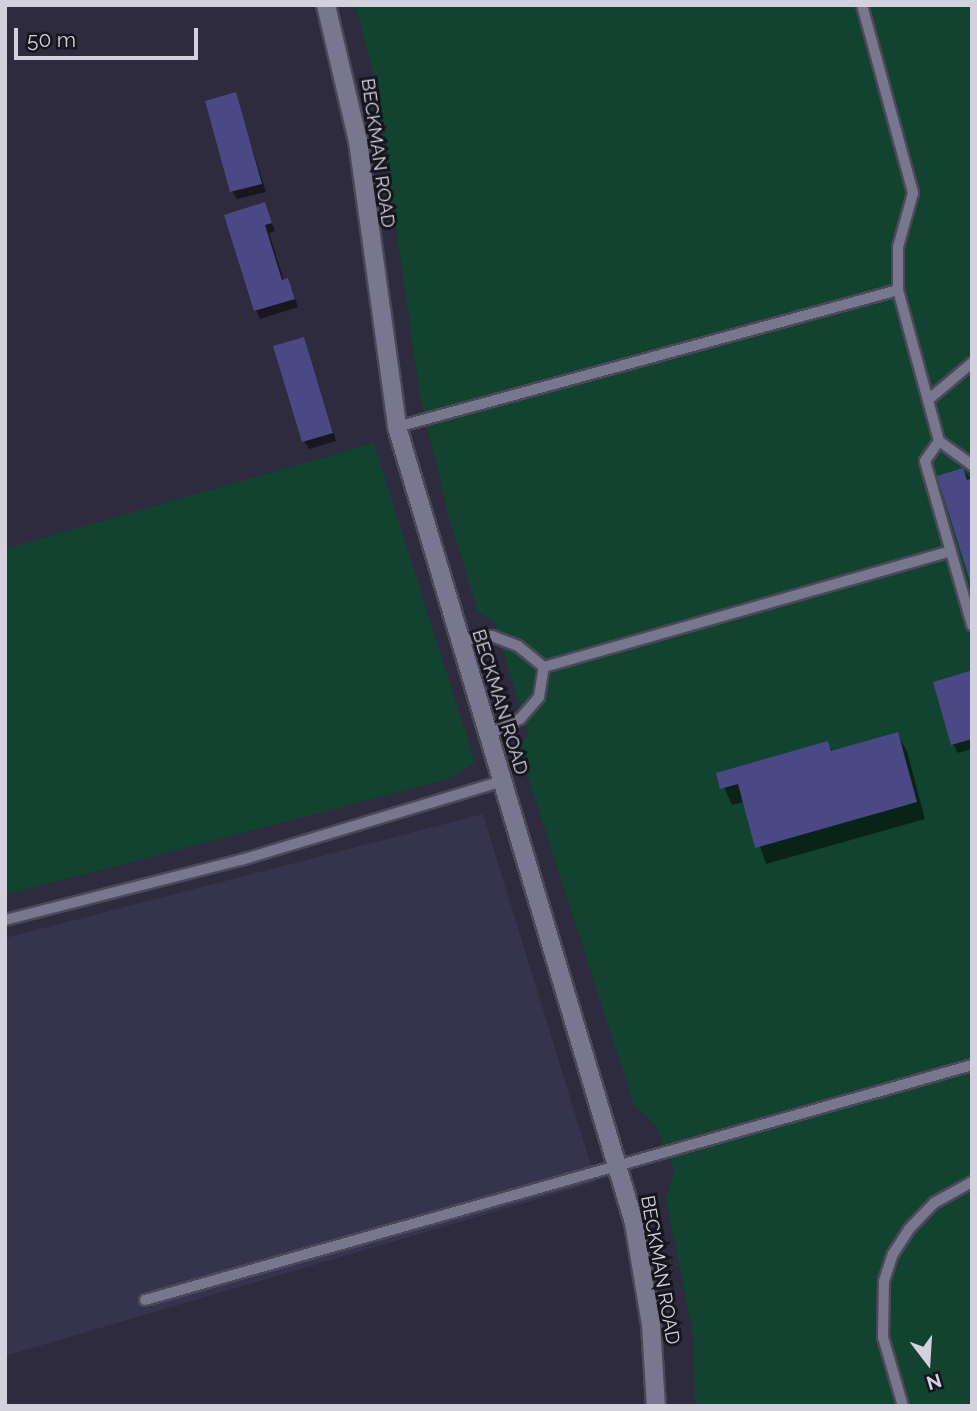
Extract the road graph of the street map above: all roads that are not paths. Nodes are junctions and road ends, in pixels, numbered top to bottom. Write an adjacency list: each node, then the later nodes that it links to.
1 (326, 5): 6 (street, BECKMAN ROAD)
2 (862, 5): 3 (lane)
3 (898, 290): 5 (lane); 6 (lane)
4 (972, 363): 5 (lane)
5 (928, 400): 7 (lane)
6 (397, 427): 11 (street, BECKMAN ROAD)
7 (939, 441): 8 (lane); 9 (lane)
8 (972, 466)
9 (951, 551): 10 (lane); 12 (lane)
10 (972, 625)
11 (460, 641): 12 (lane); 13 (street, BECKMAN ROAD)
12 (544, 667): 13 (lane)
13 (488, 736): 14 (street, BECKMAN ROAD)
14 (503, 780): 15 (lane); 17 (street, BECKMAN ROAD)
15 (5, 920)
16 (972, 1065): 17 (lane)
17 (616, 1163): 19 (lane); 20 (street, BECKMAN ROAD)
18 (972, 1182): 21 (lane)
19 (145, 1300)
20 (656, 1406)
21 (903, 1406)

